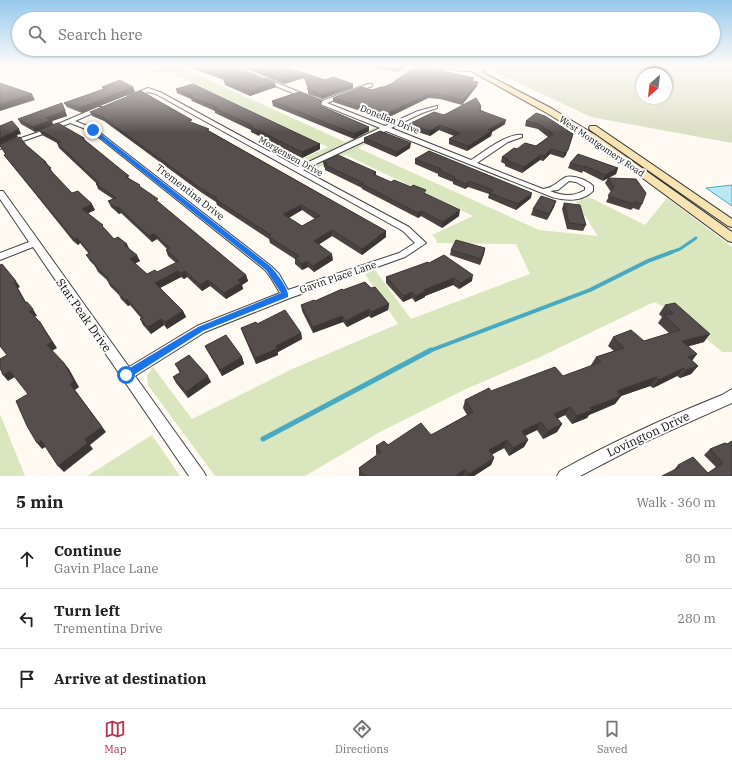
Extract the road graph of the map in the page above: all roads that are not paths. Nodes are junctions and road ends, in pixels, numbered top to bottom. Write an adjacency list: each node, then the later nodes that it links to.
1 (286, 88): 6 (street, Donellan Drive)
2 (361, 88): 6 (street)
3 (510, 88): 18 (main road, West Montgomery Road)
4 (516, 88): 17 (main road, West Montgomery Road)
5 (126, 98): 14 (street, Morgensen Drive)
6 (322, 103): 10 (street, Donellan Drive)
7 (105, 106): 9 (street)
8 (435, 107): 10 (street)
9 (70, 121): 12 (street); 22 (street, Trementina Drive)
10 (386, 128): 13 (street, Donellan Drive); 14 (street)
11 (520, 136): 13 (street)
12 (0, 147)
13 (472, 163): 15 (street, Donellan Drive)
14 (297, 170): 20 (street, Morgensen Drive)
15 (542, 191): 15 (street, Donellan Drive)
16 (0, 193): 19 (street, Star Peak Drive)
17 (732, 224)
18 (732, 238)
19 (34, 243): 21 (street); 23 (street, Star Peak Drive)
20 (421, 243): 22 (street, Gavin Place Lane)
21 (0, 257)
22 (286, 295): 23 (street, Gavin Place Lane)
23 (126, 375): 25 (street, Star Peak Drive)
24 (732, 395): 26 (street, Lovington Drive)
25 (198, 476)
26 (565, 476)

